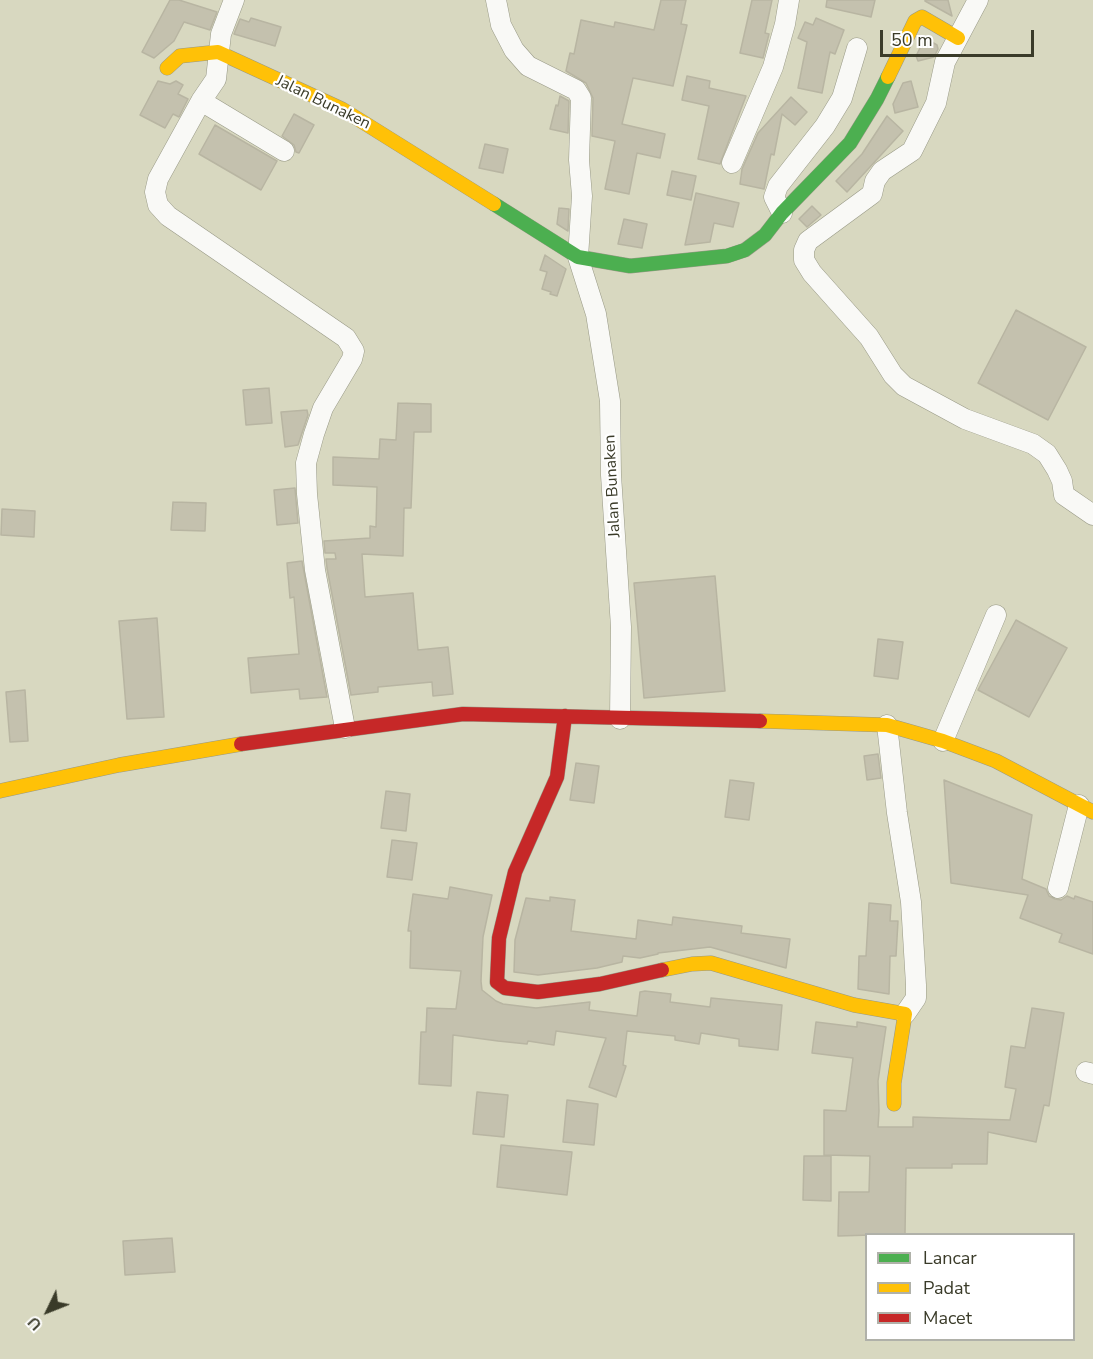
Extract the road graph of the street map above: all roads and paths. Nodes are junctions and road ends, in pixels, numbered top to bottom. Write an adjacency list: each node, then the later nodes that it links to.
1 (234, 0): 7 (street)
2 (496, 0): 13 (street, Jalan Bunaken)
3 (789, 0): 11 (street)
4 (978, 0): 5 (street)
5 (958, 38): 12 (street); 14 (street)
6 (857, 48): 12 (street)
7 (218, 52): 8 (street); 9 (street); 13 (street, Jalan Bunaken)
8 (167, 69)
9 (201, 101): 10 (street); 19 (street)
10 (284, 151)
11 (732, 163)
12 (782, 213): 13 (street)
13 (578, 257): 17 (street, Jalan Bunaken)
14 (1093, 514)
15 (996, 615): 20 (street)
16 (566, 716): 17 (street); 19 (street); 24 (street)
17 (620, 719): 18 (street)
18 (887, 725): 20 (street); 24 (street)
19 (345, 728): 21 (street)
20 (943, 741): 22 (street)
21 (0, 790)
22 (1086, 808): 23 (street)
23 (1058, 888)
24 (905, 1014): 25 (street)
25 (894, 1104)

